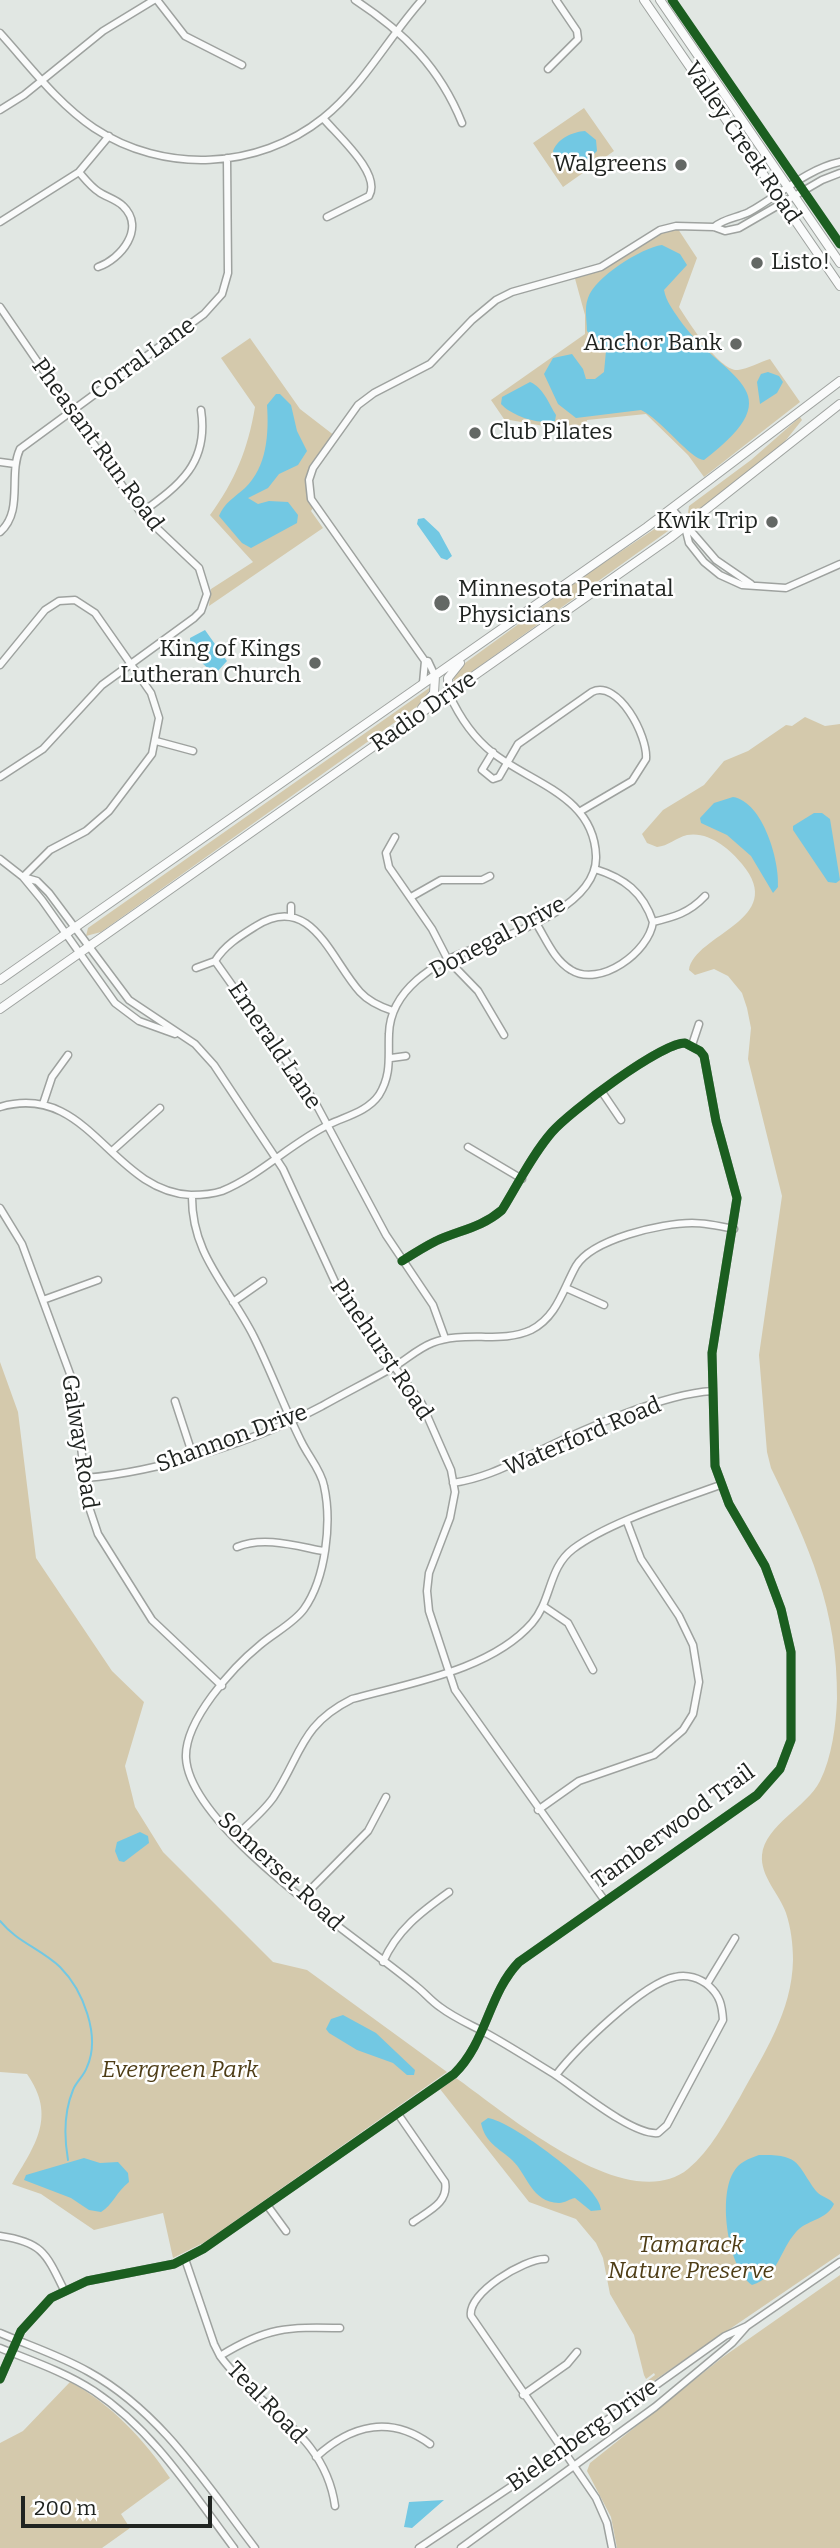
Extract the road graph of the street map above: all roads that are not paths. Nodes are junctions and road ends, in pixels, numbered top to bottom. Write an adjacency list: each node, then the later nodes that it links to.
1 (156, 0): 9 (street); 11 (street)
2 (355, 0): 7 (street)
3 (422, 0): 7 (street)
4 (555, 0): 10 (street)
5 (644, 0): 21 (main road, Valley Creek Road)
6 (660, 0): 20 (main road, Valley Creek Road)
7 (397, 31): 13 (street); 14 (street)
8 (0, 33): 11 (street)
9 (242, 65)
10 (548, 69)
11 (43, 79): 12 (street); 15 (street)
12 (0, 110)
13 (323, 118): 16 (street); 24 (street)
14 (462, 123)
15 (109, 136): 16 (street); 18 (street)
16 (227, 158): 36 (street, Corral Lane)
17 (840, 162): 20 (street)
18 (79, 172): 25 (street); 28 (street)
19 (840, 173): 22 (street)
20 (789, 188): 21 (street); 22 (main road, Valley Creek Road)
21 (777, 195): 23 (main road, Valley Creek Road); 26 (street)
22 (795, 197): 23 (street); 27 (main road, Valley Creek Road)
23 (783, 204): 26 (street); 29 (main road, Valley Creek Road)
24 (327, 217)
25 (0, 222)
26 (714, 227): 45 (street)
27 (840, 263)
28 (98, 267)
29 (840, 286)
30 (0, 307): 36 (street, Pheasant Run Road)
31 (840, 375): 33 (main road)
32 (840, 381): 33 (main road, Radio Drive)
33 (827, 391): 39 (main road, Radio Drive)
34 (839, 405): 41 (main road, Radio Drive)
35 (201, 410): 40 (street)
36 (70, 413): 38 (street, Corral Lane); 40 (street, Pheasant Run Road)
37 (0, 462): 38 (street)
38 (15, 464): 42 (street)
39 (672, 509): 41 (street); 44 (main road, Radio Drive)
40 (141, 513): 46 (street, Pheasant Run Road)
41 (685, 527): 43 (street); 50 (main road, Radio Drive)
42 (0, 532)
43 (840, 564)
44 (479, 645): 48 (main road, Radio Drive); 50 (main road)
45 (425, 661): 48 (street); 49 (street)
46 (131, 663): 47 (street); 52 (street); 56 (street, Pheasant Run Road)
47 (0, 664)
48 (435, 676): 49 (main road, Radio Drive); 51 (main road)
49 (422, 684): 69 (main road, Radio Drive)
50 (449, 694): 51 (main road, Radio Drive); 54 (street)
51 (405, 725): 71 (main road, Radio Drive)
52 (156, 741): 53 (street); 62 (street)
53 (193, 751)
54 (493, 752): 55 (street); 55 (street)
55 (506, 761): 57 (street); 57 (street)
56 (0, 777)
57 (579, 812): 60 (street)
58 (395, 837): 63 (street)
59 (0, 859): 62 (street, Pinehurst Road)
60 (595, 869): 67 (street); 68 (street, Donegal Drive)
61 (490, 876): 63 (street)
62 (23, 877): 69 (street, Pinehurst Road); 70 (street, Pinehurst Road)
63 (411, 897): 73 (street)
64 (705, 897): 67 (street)
65 (291, 906): 66 (street)
66 (291, 916): 74 (street, Emerald Lane); 78 (street)
67 (653, 922): 68 (street)
68 (536, 923): 73 (street, Donegal Drive)
69 (75, 928): 70 (main road, Radio Drive); 71 (street, Pinehurst Road)
70 (66, 934): 72 (street, Pinehurst Road); 76 (main road, Radio Drive)
71 (89, 947): 72 (main road, Radio Drive); 80 (street, Pinehurst Road)
72 (79, 954): 77 (main road, Radio Drive); 80 (street, Pinehurst Road)
73 (448, 960): 78 (street, Donegal Drive); 81 (street)
74 (215, 961): 75 (street); 91 (street, Emerald Lane)
75 (196, 968)
76 (0, 980)
77 (0, 1009)
78 (393, 1012): 85 (street)
79 (699, 1024): 82 (street)
80 (180, 1035): 94 (street, Pinehurst Road)
81 (504, 1035)
82 (692, 1045): 86 (street); 98 (street, Tamberwood Trail)
83 (68, 1055): 87 (street)
84 (406, 1056): 85 (street)
85 (390, 1058): 91 (street)
86 (601, 1092): 90 (street); 95 (street)
87 (43, 1104): 88 (street); 93 (street)
88 (0, 1107)
89 (160, 1108): 93 (street)
90 (621, 1120)
91 (328, 1125): 94 (street); 99 (street, Emerald Lane)
92 (468, 1147): 95 (street)
93 (113, 1151): 96 (street)
94 (276, 1157): 96 (street); 107 (street, Pinehurst Road)
95 (522, 1179): 99 (street)
96 (192, 1195): 104 (street, Somerset Road)
97 (0, 1208): 103 (street, Galway Road)
98 (734, 1228): 102 (street, Shannon Drive); 108 (street, Tamberwood Trail)
99 (402, 1261): 106 (street, Emerald Lane)
100 (98, 1280): 103 (street)
101 (262, 1281): 104 (street)
102 (566, 1288): 105 (street); 106 (street, Shannon Drive)
103 (43, 1300): 112 (street, Galway Road)
104 (233, 1302): 110 (street, Somerset Road)
105 (604, 1305)
106 (445, 1338): 107 (street, Shannon Drive)
107 (395, 1366): 110 (street, Shannon Drive); 113 (street, Pinehurst Road)
108 (712, 1391): 113 (street, Waterford Road); 114 (street, Tamberwood Trail)
109 (175, 1401): 111 (street)
110 (293, 1421): 111 (street, Shannon Drive); 117 (street, Somerset Road)
111 (193, 1456): 112 (street, Shannon Drive)
112 (85, 1478): 121 (street, Galway Road)
113 (453, 1483): 120 (street, Pinehurst Road)
114 (720, 1485): 115 (street); 127 (street, Tamberwood Trail)
115 (626, 1522): 118 (street); 123 (street)
116 (236, 1547): 117 (street)
117 (323, 1551): 121 (street, Somerset Road)
118 (543, 1606): 119 (street); 120 (street)
119 (593, 1670)
120 (448, 1671): 123 (street, Pinehurst Road); 124 (street)
121 (222, 1686): 124 (street, Somerset Road)
122 (386, 1797): 126 (street)
123 (538, 1810): 127 (street, Pinehurst Road)
124 (235, 1837): 126 (street, Somerset Road)
125 (449, 1892): 129 (street)
126 (302, 1898): 129 (street, Somerset Road)
127 (605, 1901): 131 (street, Tamberwood Trail)
128 (735, 1938): 130 (street)
129 (383, 1962): 131 (street, Somerset Road)
130 (707, 1984): 132 (street); 132 (street, Somerset Road)
131 (483, 2032): 132 (street, Somerset Road); 133 (street, Tamberwood Trail)
132 (556, 2075)
133 (398, 2113): 134 (street, Tamberwood Trail); 135 (street)
134 (267, 2205): 136 (street); 138 (street, Tamberwood Trail)
135 (413, 2222)
136 (286, 2231)
137 (0, 2236): 141 (street)
138 (185, 2259): 141 (street, Tamberwood Trail); 149 (street, Teal Road)
139 (545, 2259): 151 (street)
140 (840, 2262): 142 (street, Bielenberg Drive)
141 (64, 2290): 145 (street, Tamberwood Trail)
142 (747, 2326): 153 (street, Bielenberg Drive); 155 (street, Bielenberg Drive)
143 (340, 2328): 149 (street)
144 (0, 2333): 145 (street)
145 (16, 2340): 148 (street, Tamberwood Trail); 158 (street)
146 (0, 2348): 148 (street)
147 (577, 2352): 151 (street)
148 (12, 2353): 150 (street, Tamberwood Trail); 157 (street)
149 (220, 2356): 154 (street, Teal Road)
150 (0, 2379)
151 (523, 2395): 153 (street)
152 (430, 2444): 154 (street)
153 (563, 2452): 155 (street); 159 (street, Bielenberg Drive)
154 (316, 2457): 156 (street, Teal Road)
155 (574, 2467): 160 (street, Bielenberg Drive); 161 (street)
156 (335, 2506)
157 (233, 2548)
158 (254, 2548)
159 (419, 2548)
160 (461, 2548)
161 (612, 2548)

